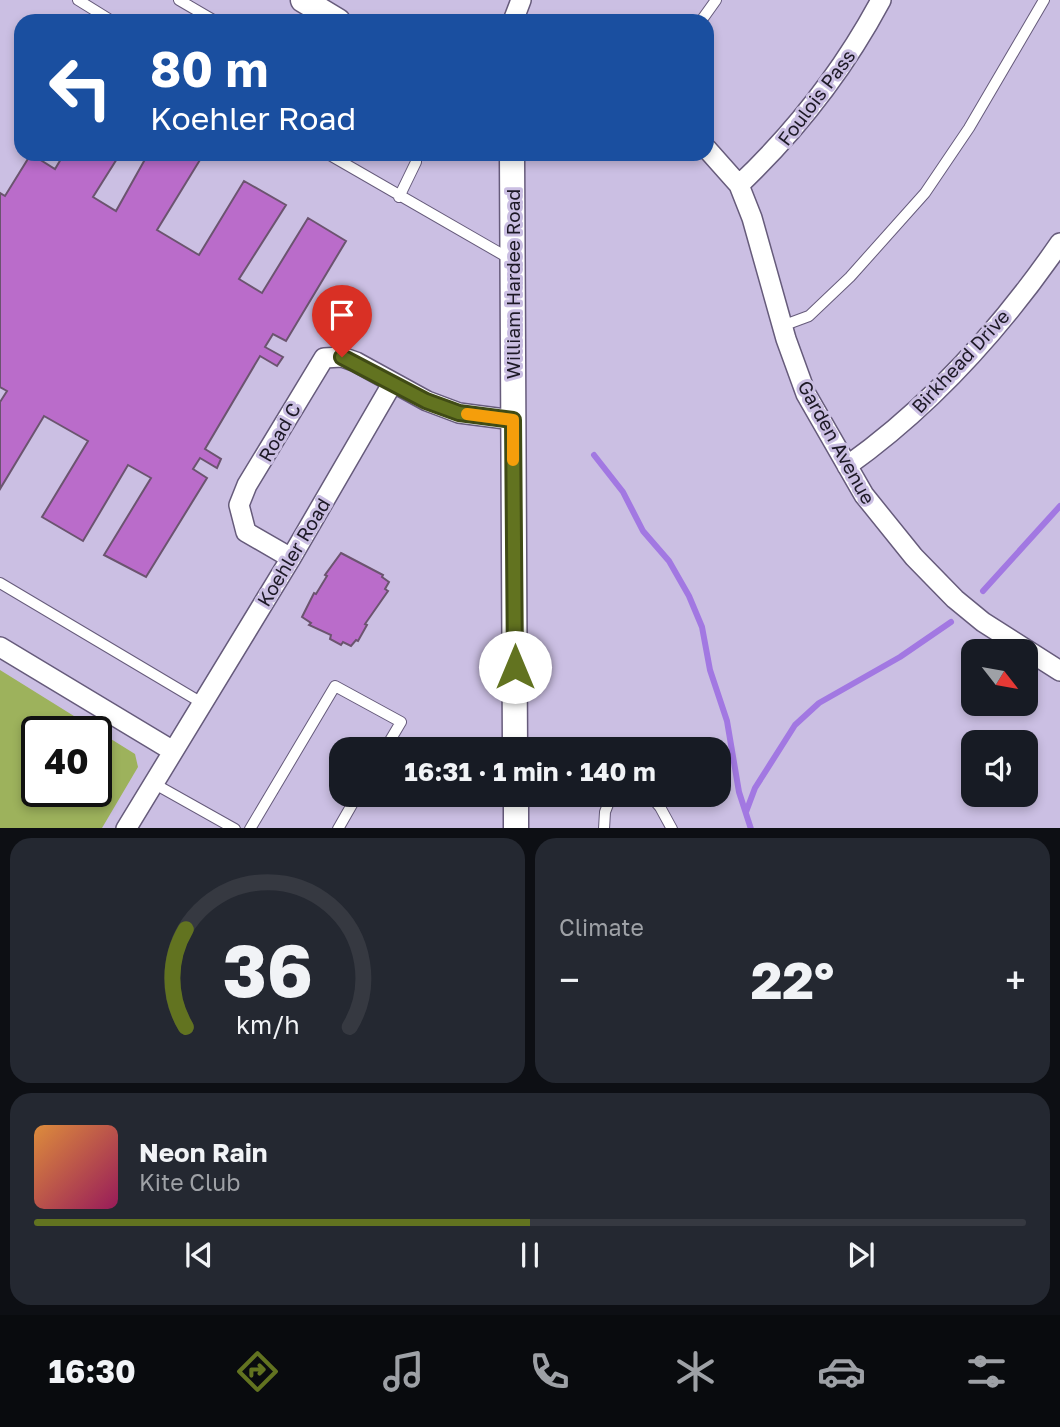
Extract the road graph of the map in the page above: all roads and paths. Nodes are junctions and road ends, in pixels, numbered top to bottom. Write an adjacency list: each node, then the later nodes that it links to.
1 (78, 0): 6 (lane)
2 (180, 0): 7 (lane)
3 (303, 0): 8 (street)
4 (881, 0): 13 (street, Foulois Pass)
5 (1044, 0): 17 (lane)
6 (101, 14)
7 (203, 14)
8 (326, 14)
9 (714, 157): 13 (street, Garden Avenue)
10 (340, 161): 14 (lane)
11 (416, 161): 14 (lane)
12 (512, 161): 16 (street, William Hardee Road)
13 (739, 185): 17 (street, Garden Avenue)
14 (399, 197): 16 (lane)
15 (1060, 243): 20 (street, Birkhead Drive)
16 (512, 260): 19 (street, William Hardee Road)
17 (782, 326): 20 (street, Garden Avenue)
18 (393, 384): 19 (street); 21 (street, Koehler Road); 21 (street, Road C)
19 (513, 420): 27 (street, William Hardee Road)
20 (847, 466): 24 (street, Garden Avenue)
21 (291, 558): 25 (street, Koehler Road)
22 (0, 583): 25 (lane)
23 (0, 647): 28 (street)
24 (1060, 670)
25 (202, 703): 28 (street, Koehler Road)
26 (392, 737): 36 (lane)
27 (515, 737)
28 (173, 751): 29 (street, Koehler Road)
29 (153, 783): 34 (street, Koehler Road); 35 (lane)
30 (350, 807): 37 (lane)
31 (516, 807): 38 (street)
32 (607, 807): 39 (lane)
33 (660, 807): 40 (lane)
34 (126, 828)
35 (234, 828)
36 (250, 828)
37 (338, 828)
38 (516, 828)
39 (604, 828)
40 (672, 828)

